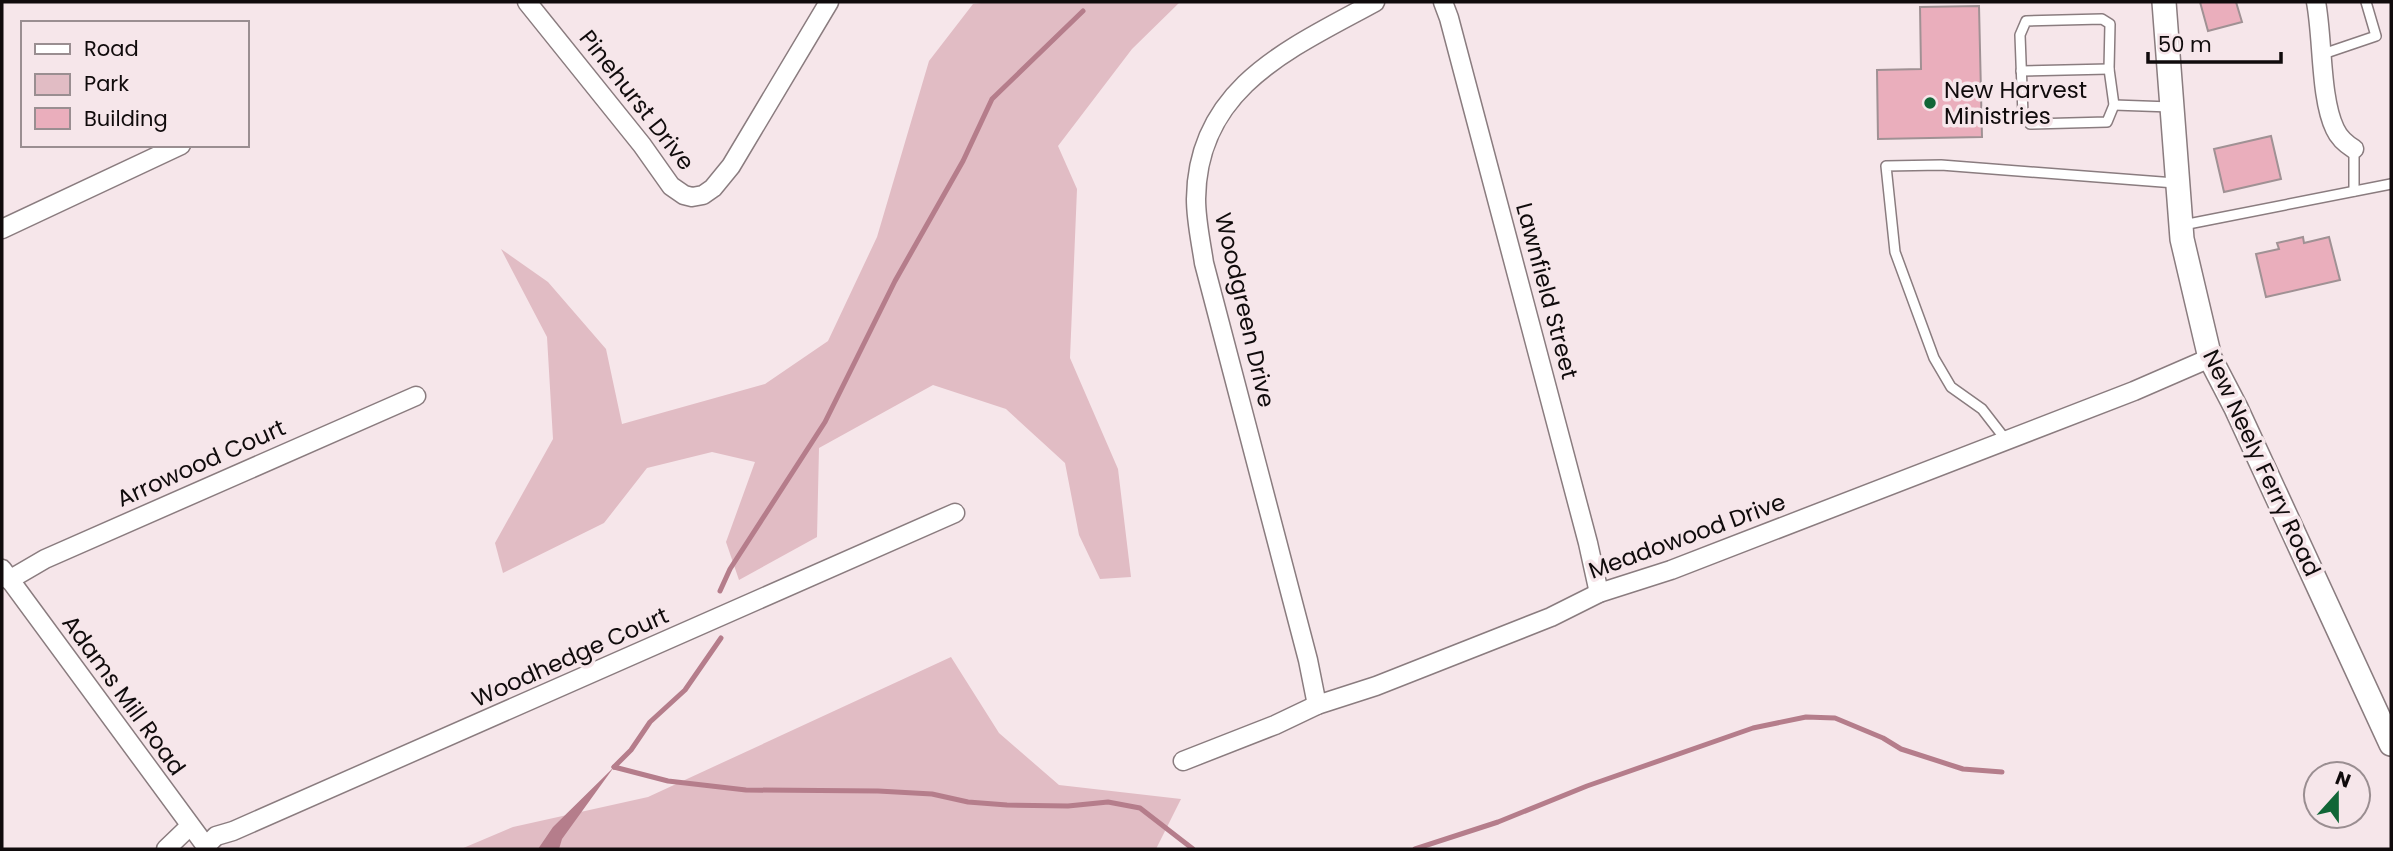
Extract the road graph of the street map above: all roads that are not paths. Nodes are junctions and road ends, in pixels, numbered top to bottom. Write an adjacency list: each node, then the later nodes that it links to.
1 (527, 2): 2 (street, Pinehurst Drive)
2 (829, 2)
3 (1375, 2): 26 (street, Woodgreen Drive)
4 (1443, 2): 25 (street, Lawnfield Street)
5 (2164, 2): 12 (street, New Neely Ferry Road)
6 (2316, 2): 8 (street)
7 (2366, 2): 8 (lane)
8 (2323, 54): 14 (street)
9 (2109, 69): 10 (lane); 10 (lane); 11 (lane)
10 (2021, 71): 11 (lane)
11 (2114, 105): 12 (lane)
12 (2171, 107): 15 (street, New Neely Ferry Road)
13 (177, 147): 19 (street)
14 (2354, 149): 17 (lane)
15 (2177, 183): 18 (street, New Neely Ferry Road); 22 (lane)
16 (2391, 184): 17 (lane)
17 (2354, 191): 18 (lane)
18 (2181, 225): 20 (street, New Neely Ferry Road)
19 (2, 229)
20 (2210, 358): 22 (street, Meadowood Drive); 27 (street, New Neely Ferry Road)
21 (416, 396): 24 (street, Arrowood Court)
22 (2006, 440): 25 (street, Meadowood Drive)
23 (955, 513): 30 (street, Woodhedge Court)
24 (6, 575): 29 (street, Adams Mill Road)
25 (1599, 593): 26 (street, Meadowood Drive)
26 (1317, 705): 28 (street, Meadowood Drive)
27 (2389, 732)
28 (1183, 761)
29 (190, 826): 30 (street, Adams Mill Road); 31 (street)
30 (207, 847)
31 (166, 849)

